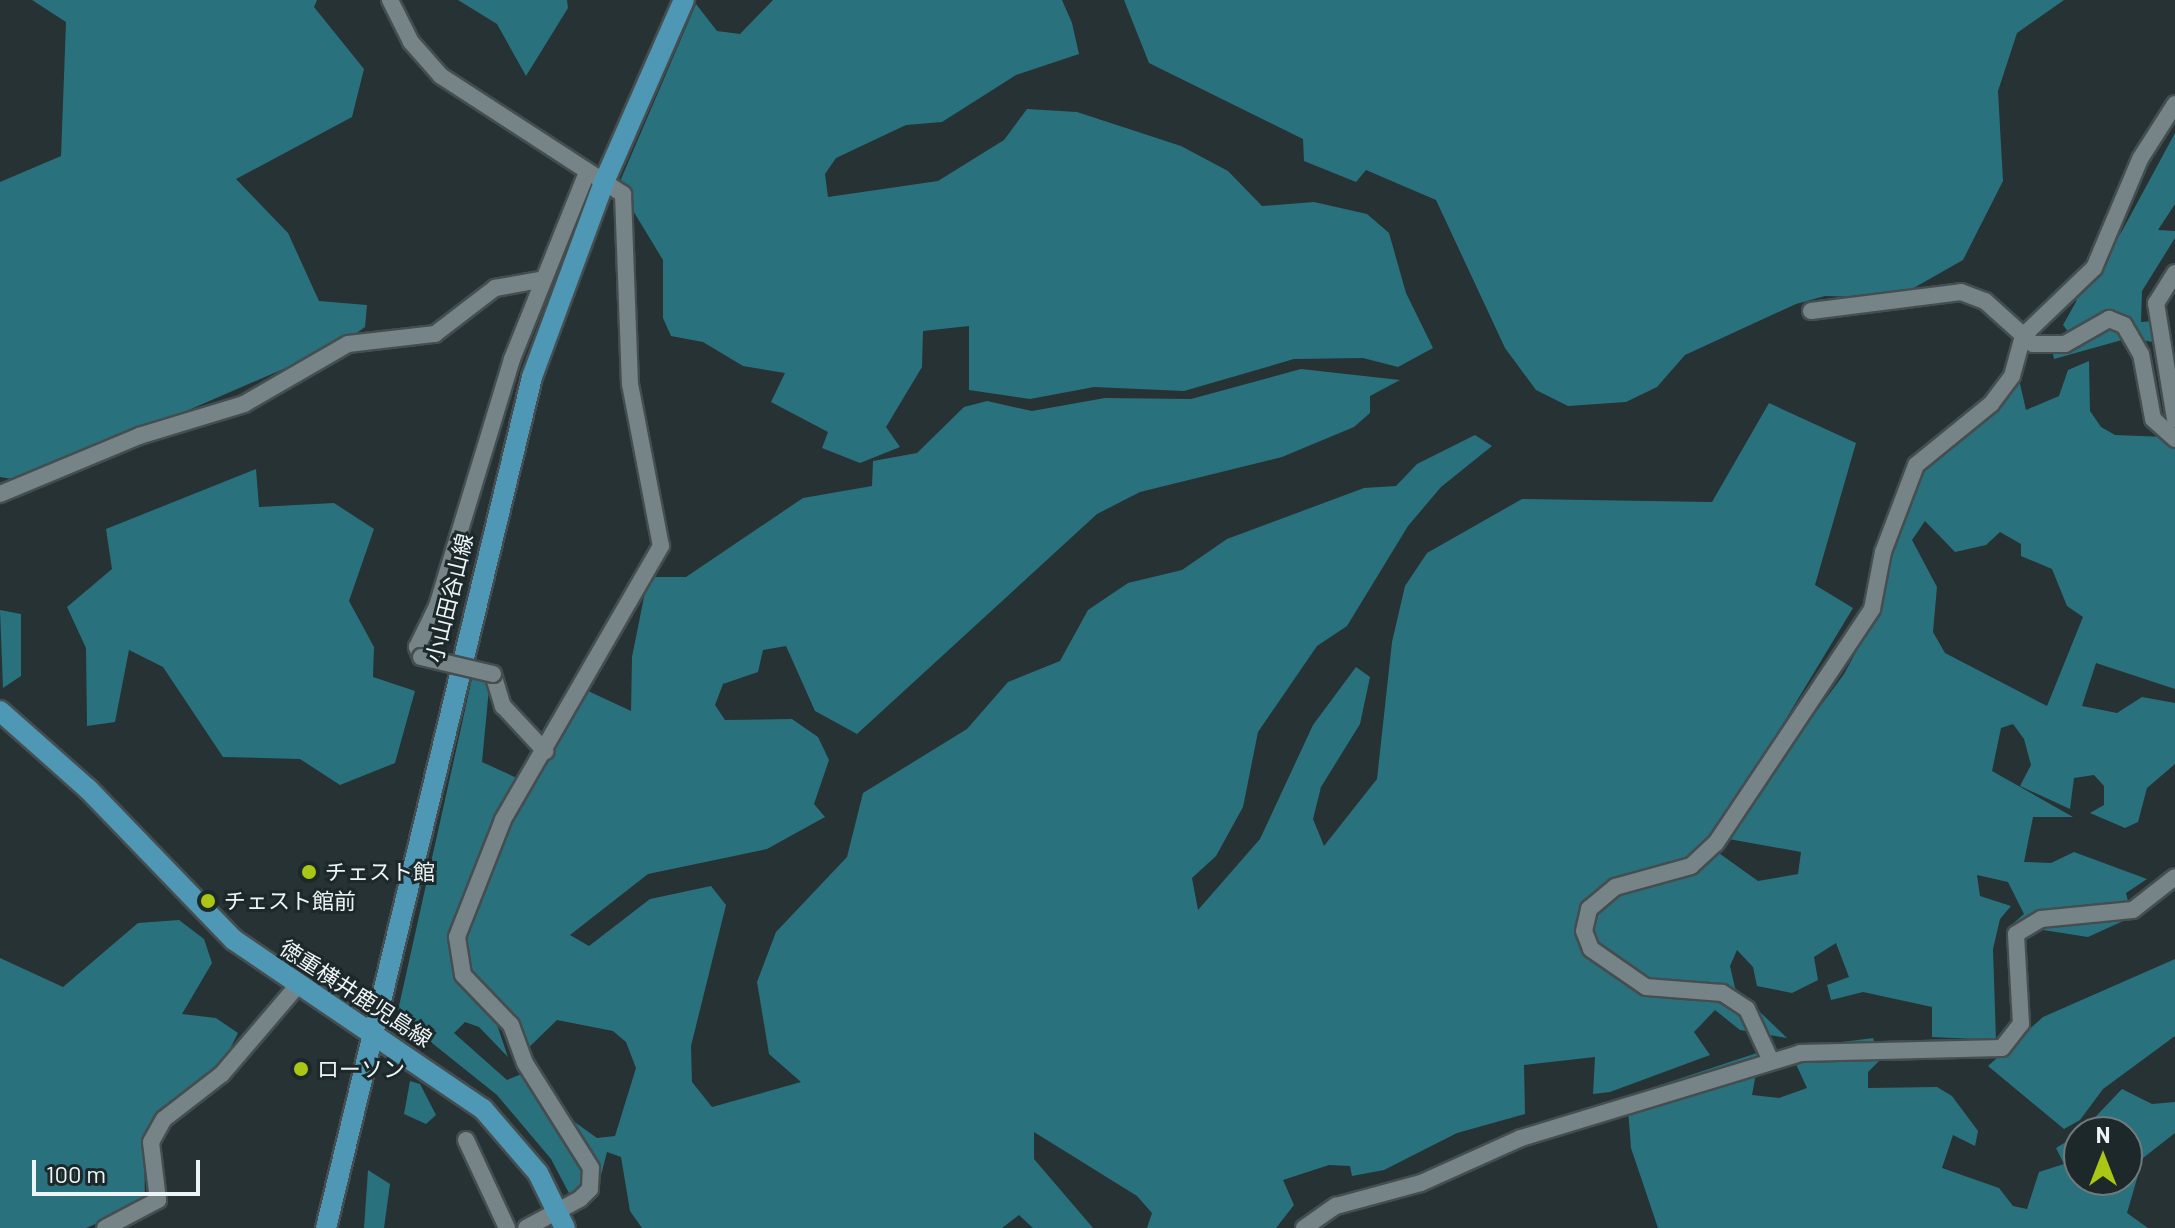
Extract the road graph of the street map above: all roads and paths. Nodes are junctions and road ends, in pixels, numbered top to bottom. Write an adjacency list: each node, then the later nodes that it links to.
1 (390, 0): 4 (street)
2 (684, 0): 4 (main road, 小山田谷山線)
3 (2175, 104): 8 (street)
4 (596, 177): 6 (street); 13 (street); 16 (main road, 小山田谷山線)
5 (2175, 273): 9 (street)
6 (540, 280): 11 (street); 13 (street, bridge)
7 (1811, 311): 8 (street)
8 (2023, 336): 10 (street); 17 (street)
9 (2175, 419)
10 (2175, 439)
11 (0, 494)
12 (0, 711): 15 (main road, 徳重横井鹿児島線)
13 (545, 751): 19 (street)
14 (2175, 877): 17 (street)
15 (298, 985): 16 (main road, 徳重横井鹿児島線); 20 (street)
16 (370, 1031): 19 (main road, 徳重横井鹿児島線); 21 (main road, 小山田谷山線)
17 (1771, 1061): 24 (street)
18 (466, 1140): 22 (street)
19 (562, 1220): 23 (street)
20 (105, 1228)
21 (326, 1228)
22 (507, 1228)
23 (526, 1228)
24 (1304, 1228)

